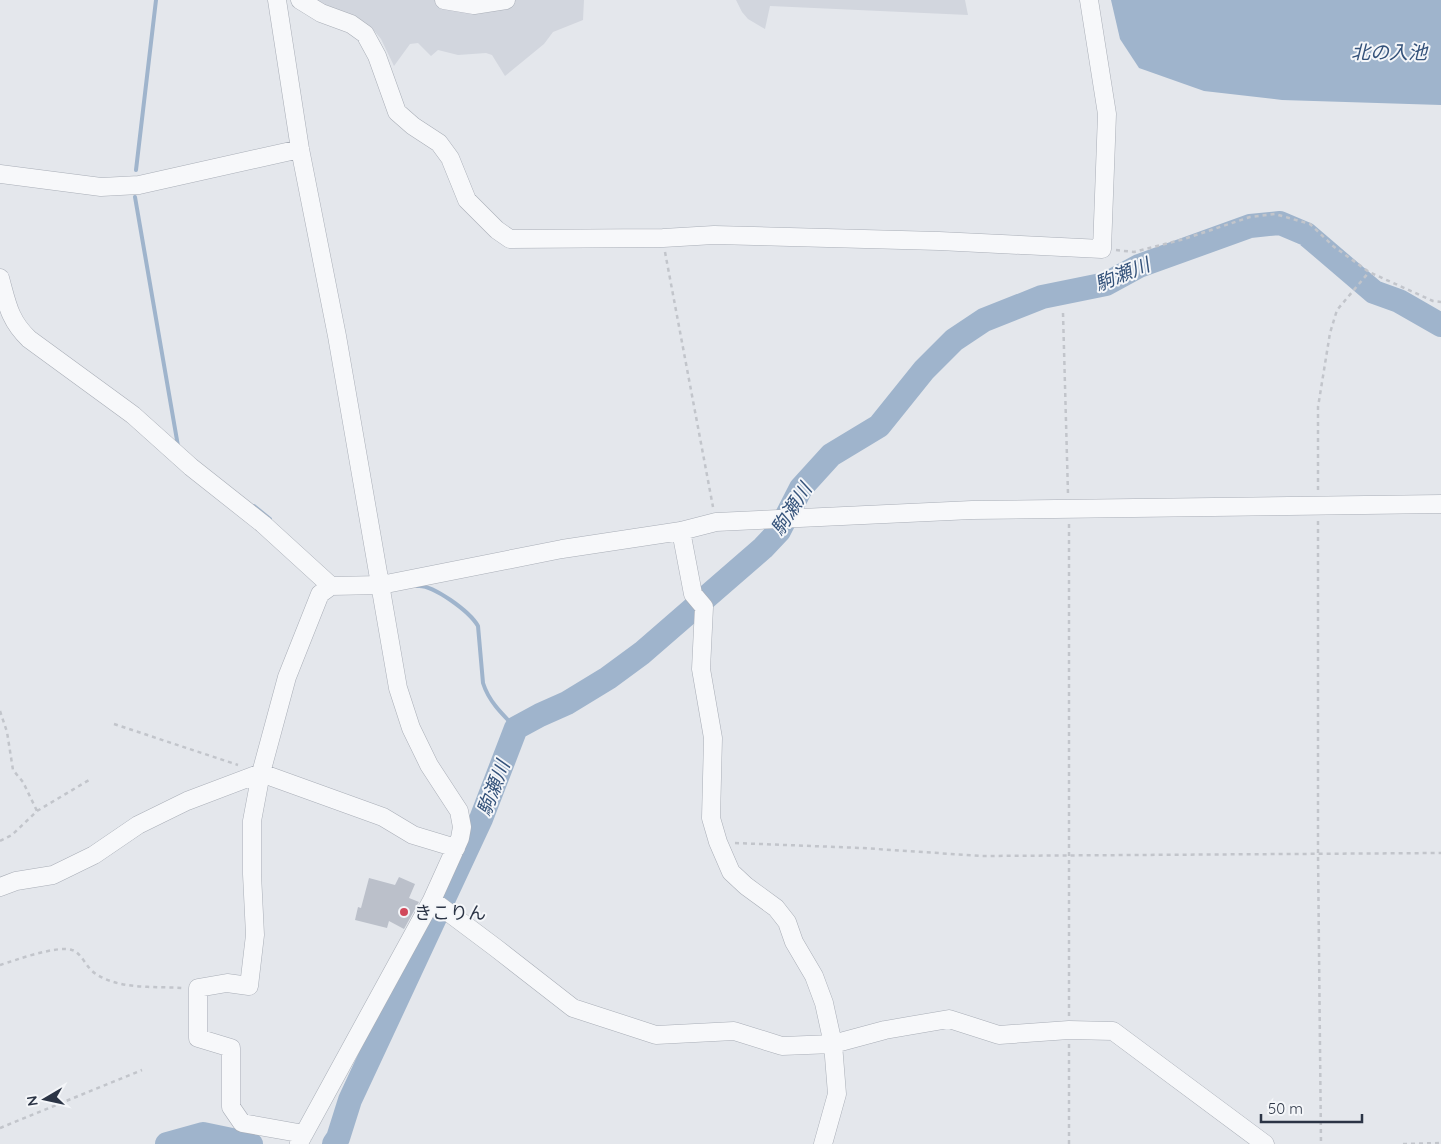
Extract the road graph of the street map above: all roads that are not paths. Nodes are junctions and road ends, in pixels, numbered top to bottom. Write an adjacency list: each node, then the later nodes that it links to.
1 (277, 0): 6 (street)
2 (444, 0): 3 (street)
3 (506, 0)
4 (1089, 0): 5 (street)
5 (309, 2)
6 (300, 150): 7 (street); 11 (street)
7 (0, 174)
8 (0, 278): 12 (street)
9 (1441, 504): 10 (street)
10 (681, 530): 11 (street); 17 (street)
11 (381, 585): 12 (street); 14 (street)
12 (331, 586): 13 (street)
13 (261, 773): 14 (street); 15 (street); 18 (street)
14 (456, 848): 16 (street)
15 (0, 887)
16 (432, 900): 17 (street); 18 (street)
17 (833, 1044): 19 (street); 20 (street)
18 (301, 1139)
19 (823, 1144)
20 (1265, 1144)

